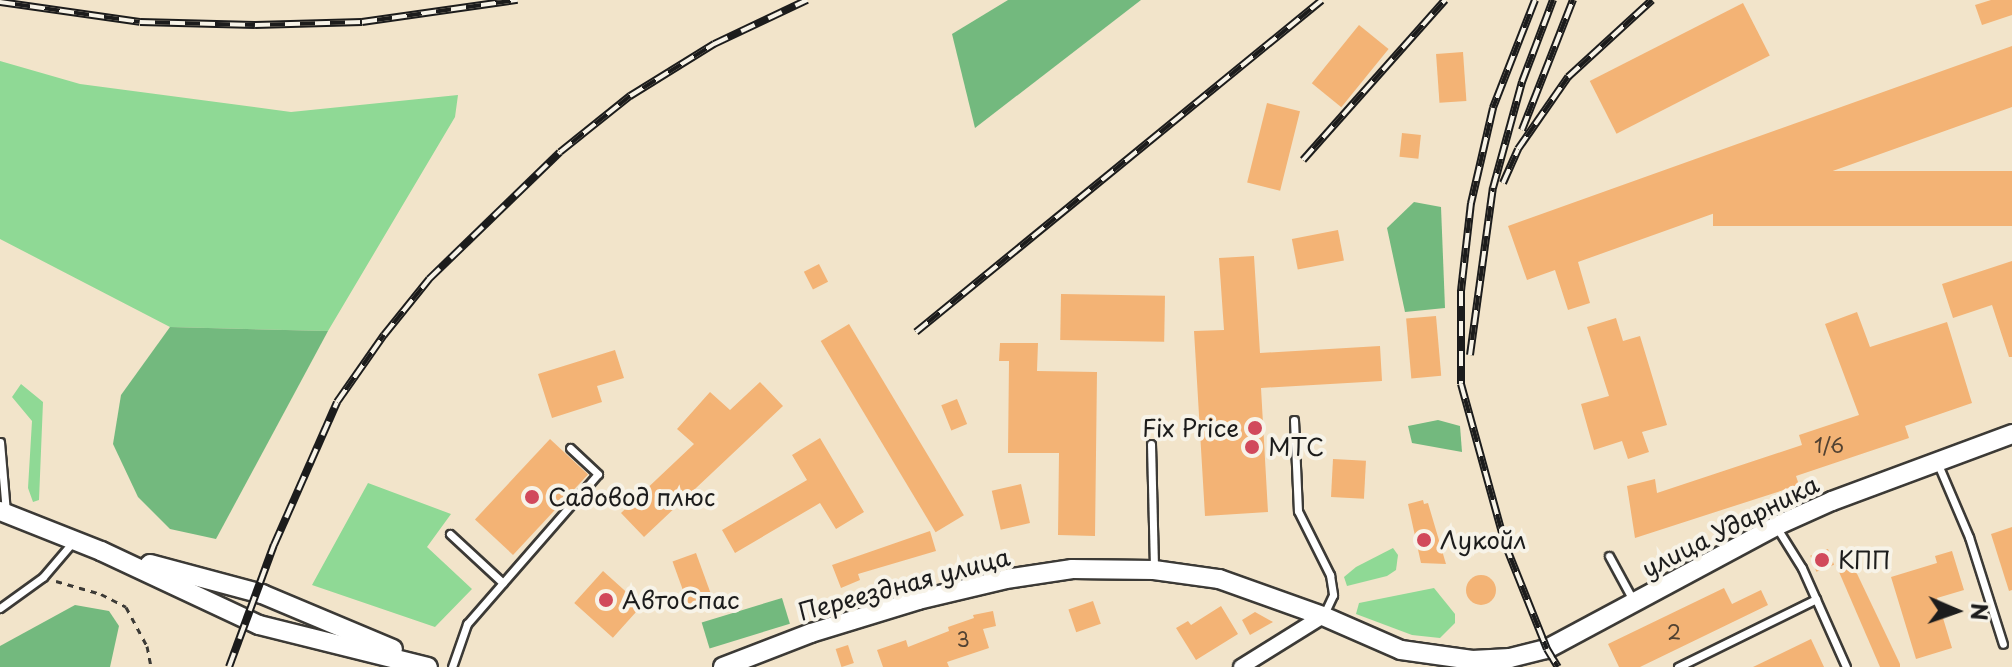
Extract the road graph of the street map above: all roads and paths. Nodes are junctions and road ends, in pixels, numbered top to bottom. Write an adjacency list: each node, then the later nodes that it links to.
1 (1294, 420): 19 (lane)
2 (2012, 434): 6 (street, улица Ударника)
3 (0, 442): 7 (lane)
4 (1151, 444): 13 (lane)
5 (570, 448): 15 (lane)
6 (1937, 460): 8 (street, улица Ударника); 20 (lane)
7 (3, 512): 10 (street)
8 (1776, 526): 16 (lane); 17 (street, улица Ударника)
9 (450, 534): 15 (lane)
10 (74, 541): 11 (street); 14 (lane)
11 (101, 551): 23 (street); 24 (street)
12 (1609, 556): 17 (lane)
13 (1154, 570): 19 (street, Переездная улица); 26 (street, Переездная улица)
14 (43, 577): 18 (lane); 22 (path)
15 (503, 583): 25 (lane)
16 (1816, 599): 28 (lane); 29 (lane)
17 (1634, 602): 21 (street, улица Ударника)
18 (0, 608)
19 (1323, 616): 21 (street, Переездная улица); 27 (street)
20 (2003, 644)
21 (1472, 664)
22 (151, 667)
23 (428, 667)
24 (437, 667)
25 (452, 667)
26 (723, 667)
27 (1241, 667)
28 (1678, 667)
29 (1846, 667)

